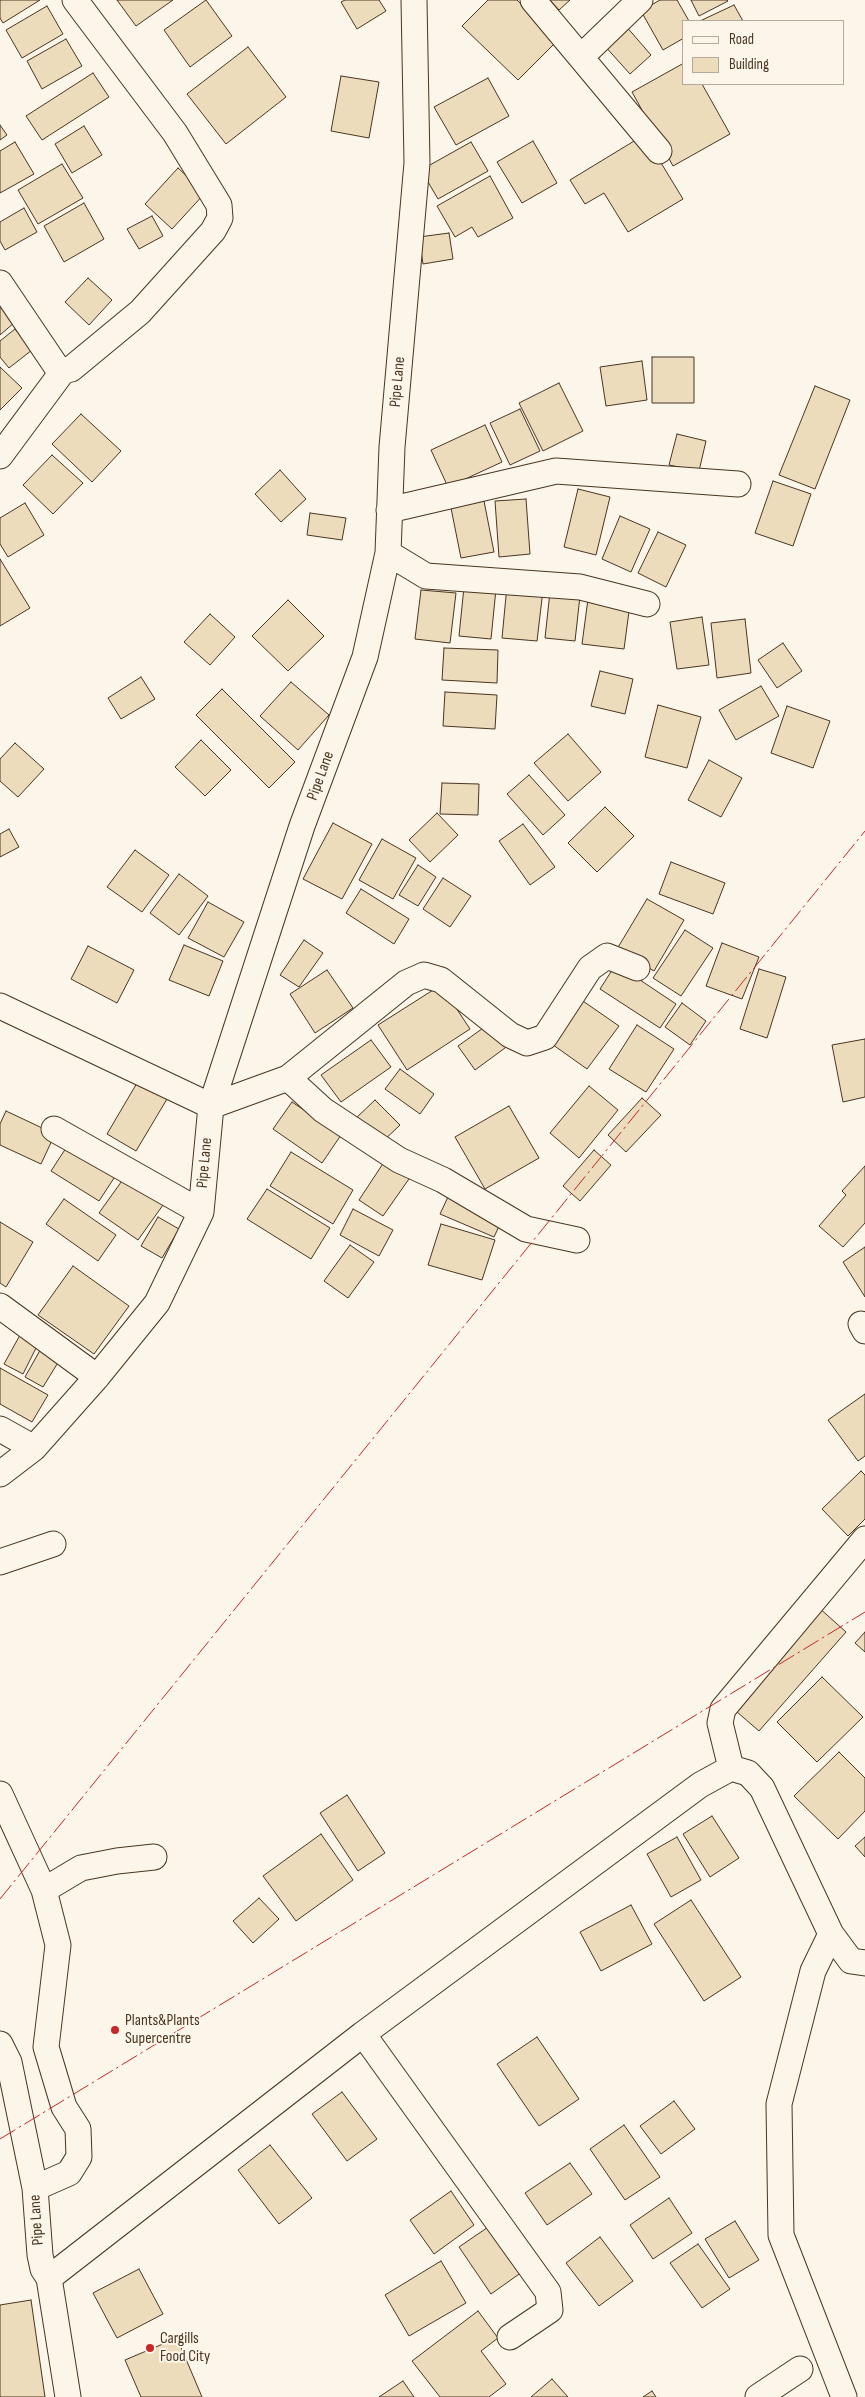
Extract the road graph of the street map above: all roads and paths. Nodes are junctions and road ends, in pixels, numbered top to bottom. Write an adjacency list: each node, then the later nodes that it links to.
1 (75, 0): 8 (street)
2 (414, 0): 11 (street, Pipe Lane)
3 (533, 0): 5 (street)
4 (640, 0): 5 (street)
5 (582, 56): 6 (street)
6 (660, 151)
7 (0, 283): 8 (street)
8 (63, 371): 9 (street)
9 (0, 456)
10 (738, 484): 11 (street)
11 (389, 510): 12 (street, Pipe Lane)
12 (388, 553): 13 (street); 17 (street, Pipe Lane)
13 (647, 604)
14 (637, 968): 16 (street)
15 (0, 1006): 17 (street)
16 (288, 1078): 17 (street); 20 (street)
17 (210, 1106): 19 (street, Pipe Lane)
18 (54, 1129): 19 (street)
19 (201, 1212): 22 (street, Pipe Lane)
20 (577, 1240)
21 (0, 1306): 22 (street)
22 (97, 1377): 24 (street, Pipe Lane)
23 (0, 1429): 24 (street)
24 (34, 1448): 25 (street, Pipe Lane)
25 (0, 1474)
26 (865, 1539): 29 (street)
27 (53, 1544): 28 (street)
28 (0, 1562)
29 (731, 1768): 33 (street); 35 (street)
30 (0, 1794): 32 (street)
31 (154, 1857): 32 (street)
32 (44, 1890): 37 (street)
33 (832, 1934): 34 (street); 43 (street)
34 (865, 1963)
35 (363, 2034): 38 (street); 39 (street)
36 (0, 2044): 37 (street, Pipe Lane)
37 (35, 2188): 38 (street, Pipe Lane)
38 (49, 2278): 41 (street, Pipe Lane)
39 (510, 2337)
40 (800, 2369): 42 (street)
41 (68, 2397)
42 (758, 2397)
43 (844, 2397)

